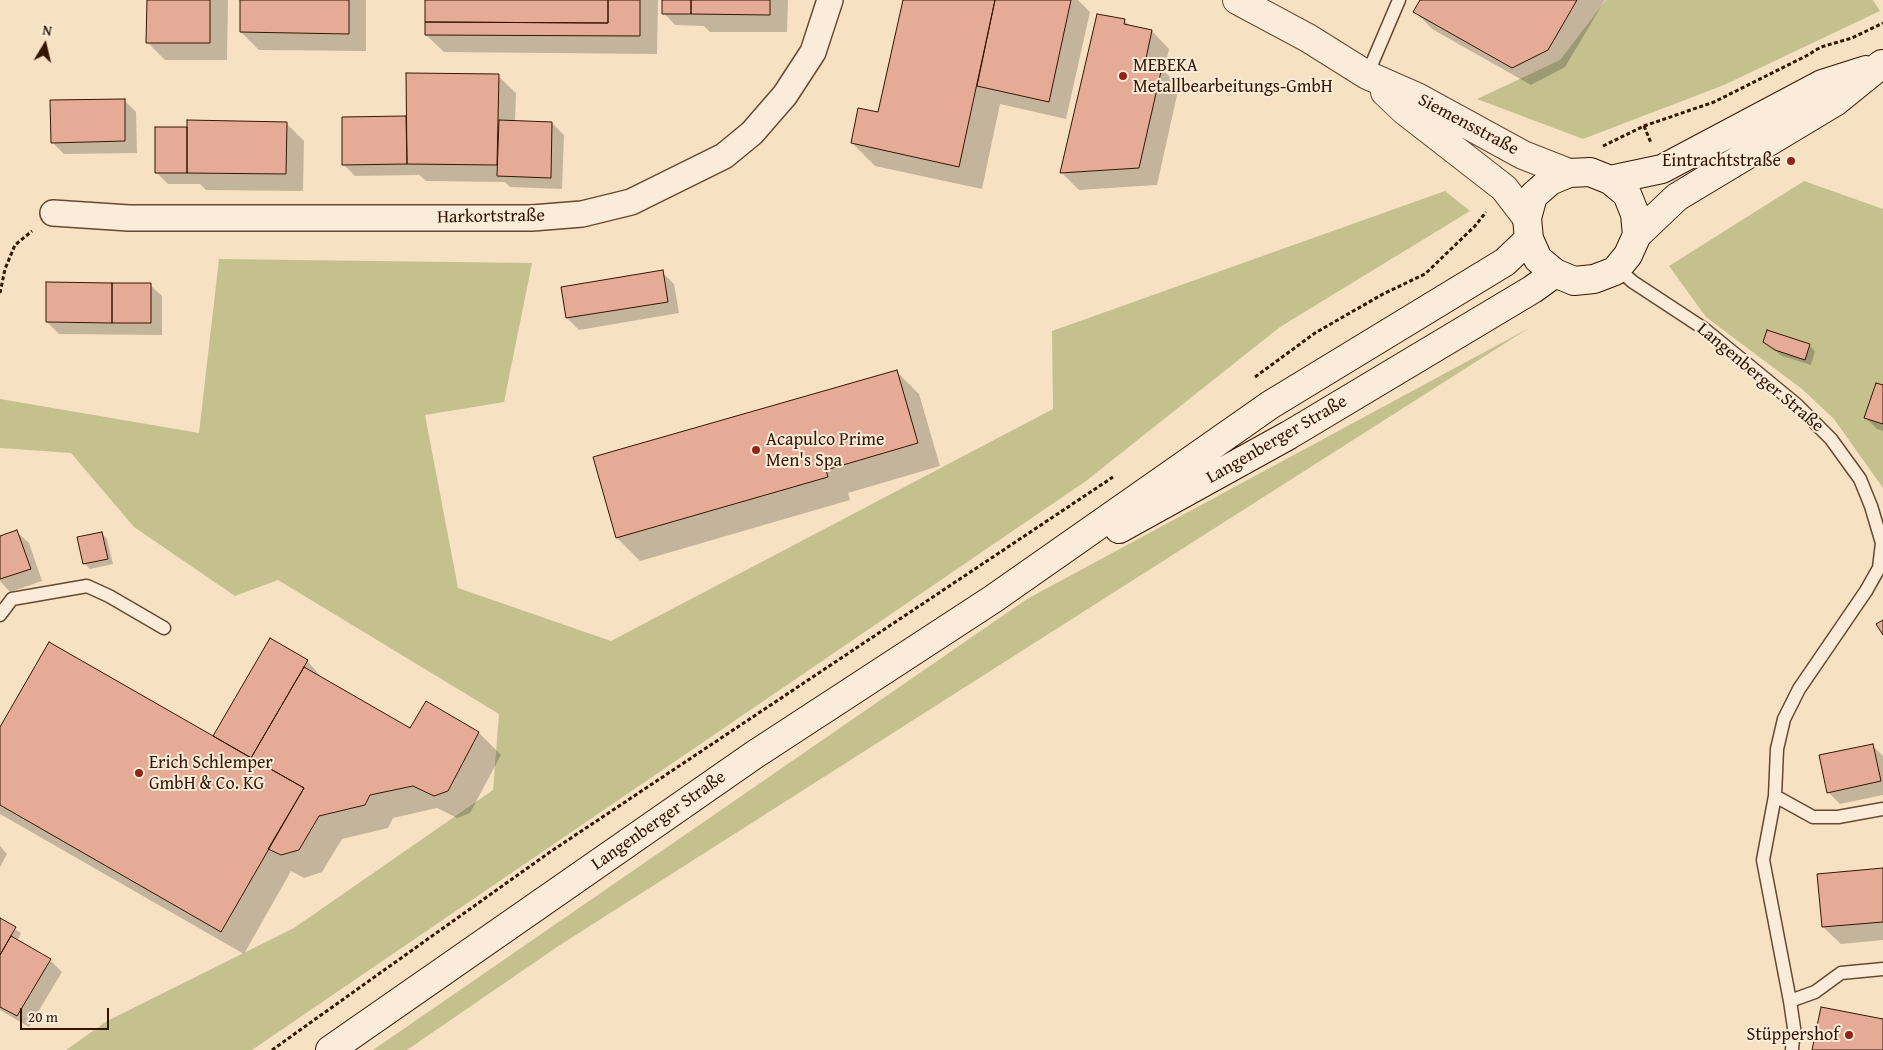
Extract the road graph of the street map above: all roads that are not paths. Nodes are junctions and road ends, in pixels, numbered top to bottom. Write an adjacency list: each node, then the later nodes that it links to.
1 (830, 0): 8 (street, Harkortstraße)
2 (1237, 0): 5 (main road, Siemensstraße)
3 (1399, 0): 5 (lane)
4 (1883, 64): 7 (main road); 10 (main road)
5 (1367, 75): 6 (main road, Siemensstraße); 9 (main road, Siemensstraße)
6 (1568, 173): 7 (main road); 9 (main road)
7 (1610, 180): 10 (main road)
8 (53, 213)
9 (1528, 228): 12 (main road); 14 (main road, Langenberger Straße)
10 (1637, 234): 11 (main road)
11 (1618, 268): 12 (main road); 13 (lane, Langenberger Straße)
12 (1555, 273): 14 (main road, Langenberger Straße)
13 (1882, 543): 17 (lane, Langenberger Straße)
14 (994, 599): 21 (main road, Langenberger Straße)
15 (0, 615): 16 (lane)
16 (164, 628)
17 (1775, 796): 18 (lane); 20 (lane, Langenberger Straße)
18 (1883, 809)
19 (1883, 970): 20 (lane)
20 (1790, 1001): 22 (lane, Langenberger Straße)
21 (330, 1050)
22 (1792, 1050)

